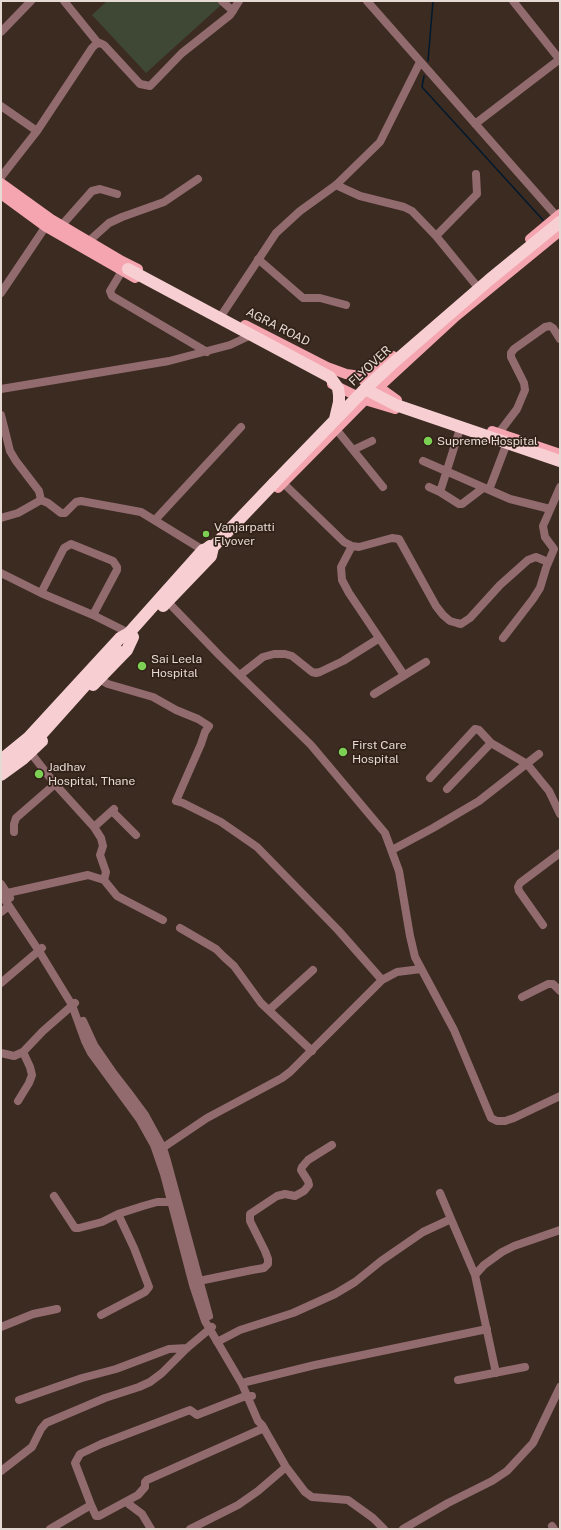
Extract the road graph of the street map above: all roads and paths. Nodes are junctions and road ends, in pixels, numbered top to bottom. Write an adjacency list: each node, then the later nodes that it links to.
1 (31, 1): 8 (street)
2 (64, 1): 9 (street)
3 (222, 1): 7 (street)
4 (239, 1): 7 (street)
5 (367, 1): 11 (street)
6 (513, 1): 10 (street)
7 (233, 11): 9 (street)
8 (1, 32)
9 (98, 43): 14 (street)
10 (560, 60): 13 (street)
11 (420, 62): 13 (street); 19 (street)
12 (1, 106): 14 (street)
13 (475, 124): 22 (street)
14 (36, 131): 16 (street)
15 (476, 174): 26 (street)
16 (1, 177)
17 (198, 179): 27 (street)
18 (1, 183): 23 (main road, AGRA ROAD)
19 (336, 185): 26 (street); 28 (street)
20 (1, 194): 23 (main road, AGRA ROAD)
21 (117, 194): 24 (street)
22 (559, 218): 30 (main road); 41 (highway, FLYOVER, bridge)
23 (48, 223): 24 (main road, AGRA ROAD); 29 (main road, AGRA ROAD); 31 (street)
24 (62, 225): 27 (main road, AGRA ROAD)
25 (560, 231): 38 (main road)
26 (436, 236): 30 (street)
27 (89, 241): 33 (main road, AGRA ROAD)
28 (258, 260): 32 (street); 33 (street)
29 (123, 270): 34 (main road, AGRA ROAD); 36 (street); 43 (highway, bridge)
30 (476, 285): 37 (main road)
31 (1, 293)
32 (346, 305)
33 (223, 313): 34 (main road, AGRA ROAD)
34 (248, 332): 36 (street); 37 (main road, AGRA ROAD); 40 (main road, AGRA ROAD)
35 (560, 338): 46 (street)
36 (207, 352): 39 (street)
37 (368, 377): 38 (main road); 40 (main road)
38 (379, 388): 41 (main road); 46 (main road)
39 (1, 389)
40 (353, 394): 41 (main road, AGRA ROAD); 55 (main road)
41 (365, 394): 43 (highway, FLYOVER, bridge); 45 (main road, AGRA ROAD); 52 (highway, bridge)
42 (1, 415): 62 (street)
43 (335, 425): 49 (street); 56 (main road); 67 (highway, FLYOVER, bridge)
44 (240, 427): 65 (street)
45 (459, 432): 48 (main road, AGRA ROAD); 54 (street)
46 (498, 434): 50 (main road)
47 (372, 441): 49 (street)
48 (505, 448): 53 (main road, AGRA ROAD); 60 (street)
49 (353, 450): 57 (street)
50 (560, 454)
51 (423, 461): 54 (street)
52 (560, 461)
53 (560, 467)
54 (447, 472): 60 (street); 61 (street)
55 (274, 475): 56 (street); 67 (main road)
56 (282, 483): 66 (street); 67 (main road)
57 (383, 487)
58 (429, 487): 61 (street)
59 (560, 487): 63 (street)
60 (486, 489): 61 (street); 63 (street)
61 (440, 492)
62 (40, 500): 64 (street); 65 (street)
63 (550, 509): 68 (street)
64 (1, 518)
65 (155, 520): 67 (street)
66 (352, 546): 68 (street); 74 (street)
67 (209, 549): 71 (highway, FLYOVER)
68 (548, 562): 73 (street)
69 (1, 573): 70 (street)
70 (41, 593): 72 (street); 72 (street)
71 (165, 599): 75 (highway, FLYOVER); 77 (street)
72 (92, 615): 75 (street)
73 (503, 638)
74 (378, 639): 77 (street); 78 (street)
75 (126, 640): 79 (highway); 81 (highway); 87 (highway, bridge)
76 (426, 662): 78 (street)
77 (240, 675): 96 (street)
78 (404, 676): 80 (street)
79 (99, 679): 81 (highway); 109 (street)
80 (374, 694)
81 (65, 708): 83 (highway); 85 (highway)
82 (491, 743): 86 (street); 89 (street); 91 (street)
83 (30, 752): 88 (highway); 90 (street)
84 (539, 754): 86 (street)
85 (1, 760)
86 (527, 764): 92 (street); 96 (street)
87 (1, 768)
88 (1, 775)
89 (430, 778)
90 (55, 784): 93 (street); 94 (street)
91 (447, 789)
92 (559, 809)
93 (94, 827): 95 (street); 98 (street)
94 (14, 832)
95 (136, 835)
96 (392, 850): 107 (street)
97 (560, 853): 104 (street)
98 (104, 880): 100 (street); 103 (street)
99 (1, 884): 100 (street)
100 (3, 894): 101 (street); 106 (street)
101 (9, 906): 102 (street); 106 (street)
102 (1, 912)
103 (163, 920)
104 (543, 925)
105 (180, 928): 114 (street)
106 (41, 950): 110 (street); 113 (street)
107 (421, 969): 109 (street); 118 (street)
108 (314, 970): 114 (street)
109 (382, 980): 115 (street)
110 (1, 983)
111 (560, 991): 112 (street)
112 (522, 997)
113 (74, 1004): 116 (street); 121 (street)
114 (269, 1010): 115 (street)
115 (312, 1051): 121 (street)
116 (23, 1052): 117 (street); 119 (street)
117 (1, 1053)
118 (560, 1096)
119 (18, 1101)
120 (332, 1145): 129 (street)
121 (160, 1150): 124 (street)
122 (440, 1193): 126 (street)
123 (54, 1196): 125 (street)
124 (174, 1202): 125 (street); 129 (street); 133 (street)
125 (118, 1214): 131 (street)
126 (451, 1219): 128 (street); 135 (street)
127 (560, 1230): 128 (street)
128 (475, 1275): 134 (street)
129 (199, 1281): 133 (street)
130 (56, 1309): 132 (street)
131 (101, 1315)
132 (1, 1327)
133 (211, 1328): 135 (street); 136 (street)
134 (487, 1330): 138 (street); 140 (street)
135 (218, 1341): 140 (street); 142 (street)
136 (187, 1348): 143 (street); 146 (street)
137 (525, 1367): 138 (street)
138 (496, 1373): 139 (street)
139 (458, 1380)
140 (246, 1382): 142 (street)
141 (560, 1387): 153 (street)
142 (250, 1396): 144 (street); 148 (street)
143 (19, 1400)
144 (263, 1426): 145 (street); 147 (street)
145 (286, 1467): 151 (street); 152 (street)
146 (1, 1471)
147 (126, 1502): 148 (street); 150 (street)
148 (91, 1505): 149 (street)
149 (50, 1529)
150 (151, 1529)
151 (190, 1529)
152 (384, 1529)
153 (403, 1529)

